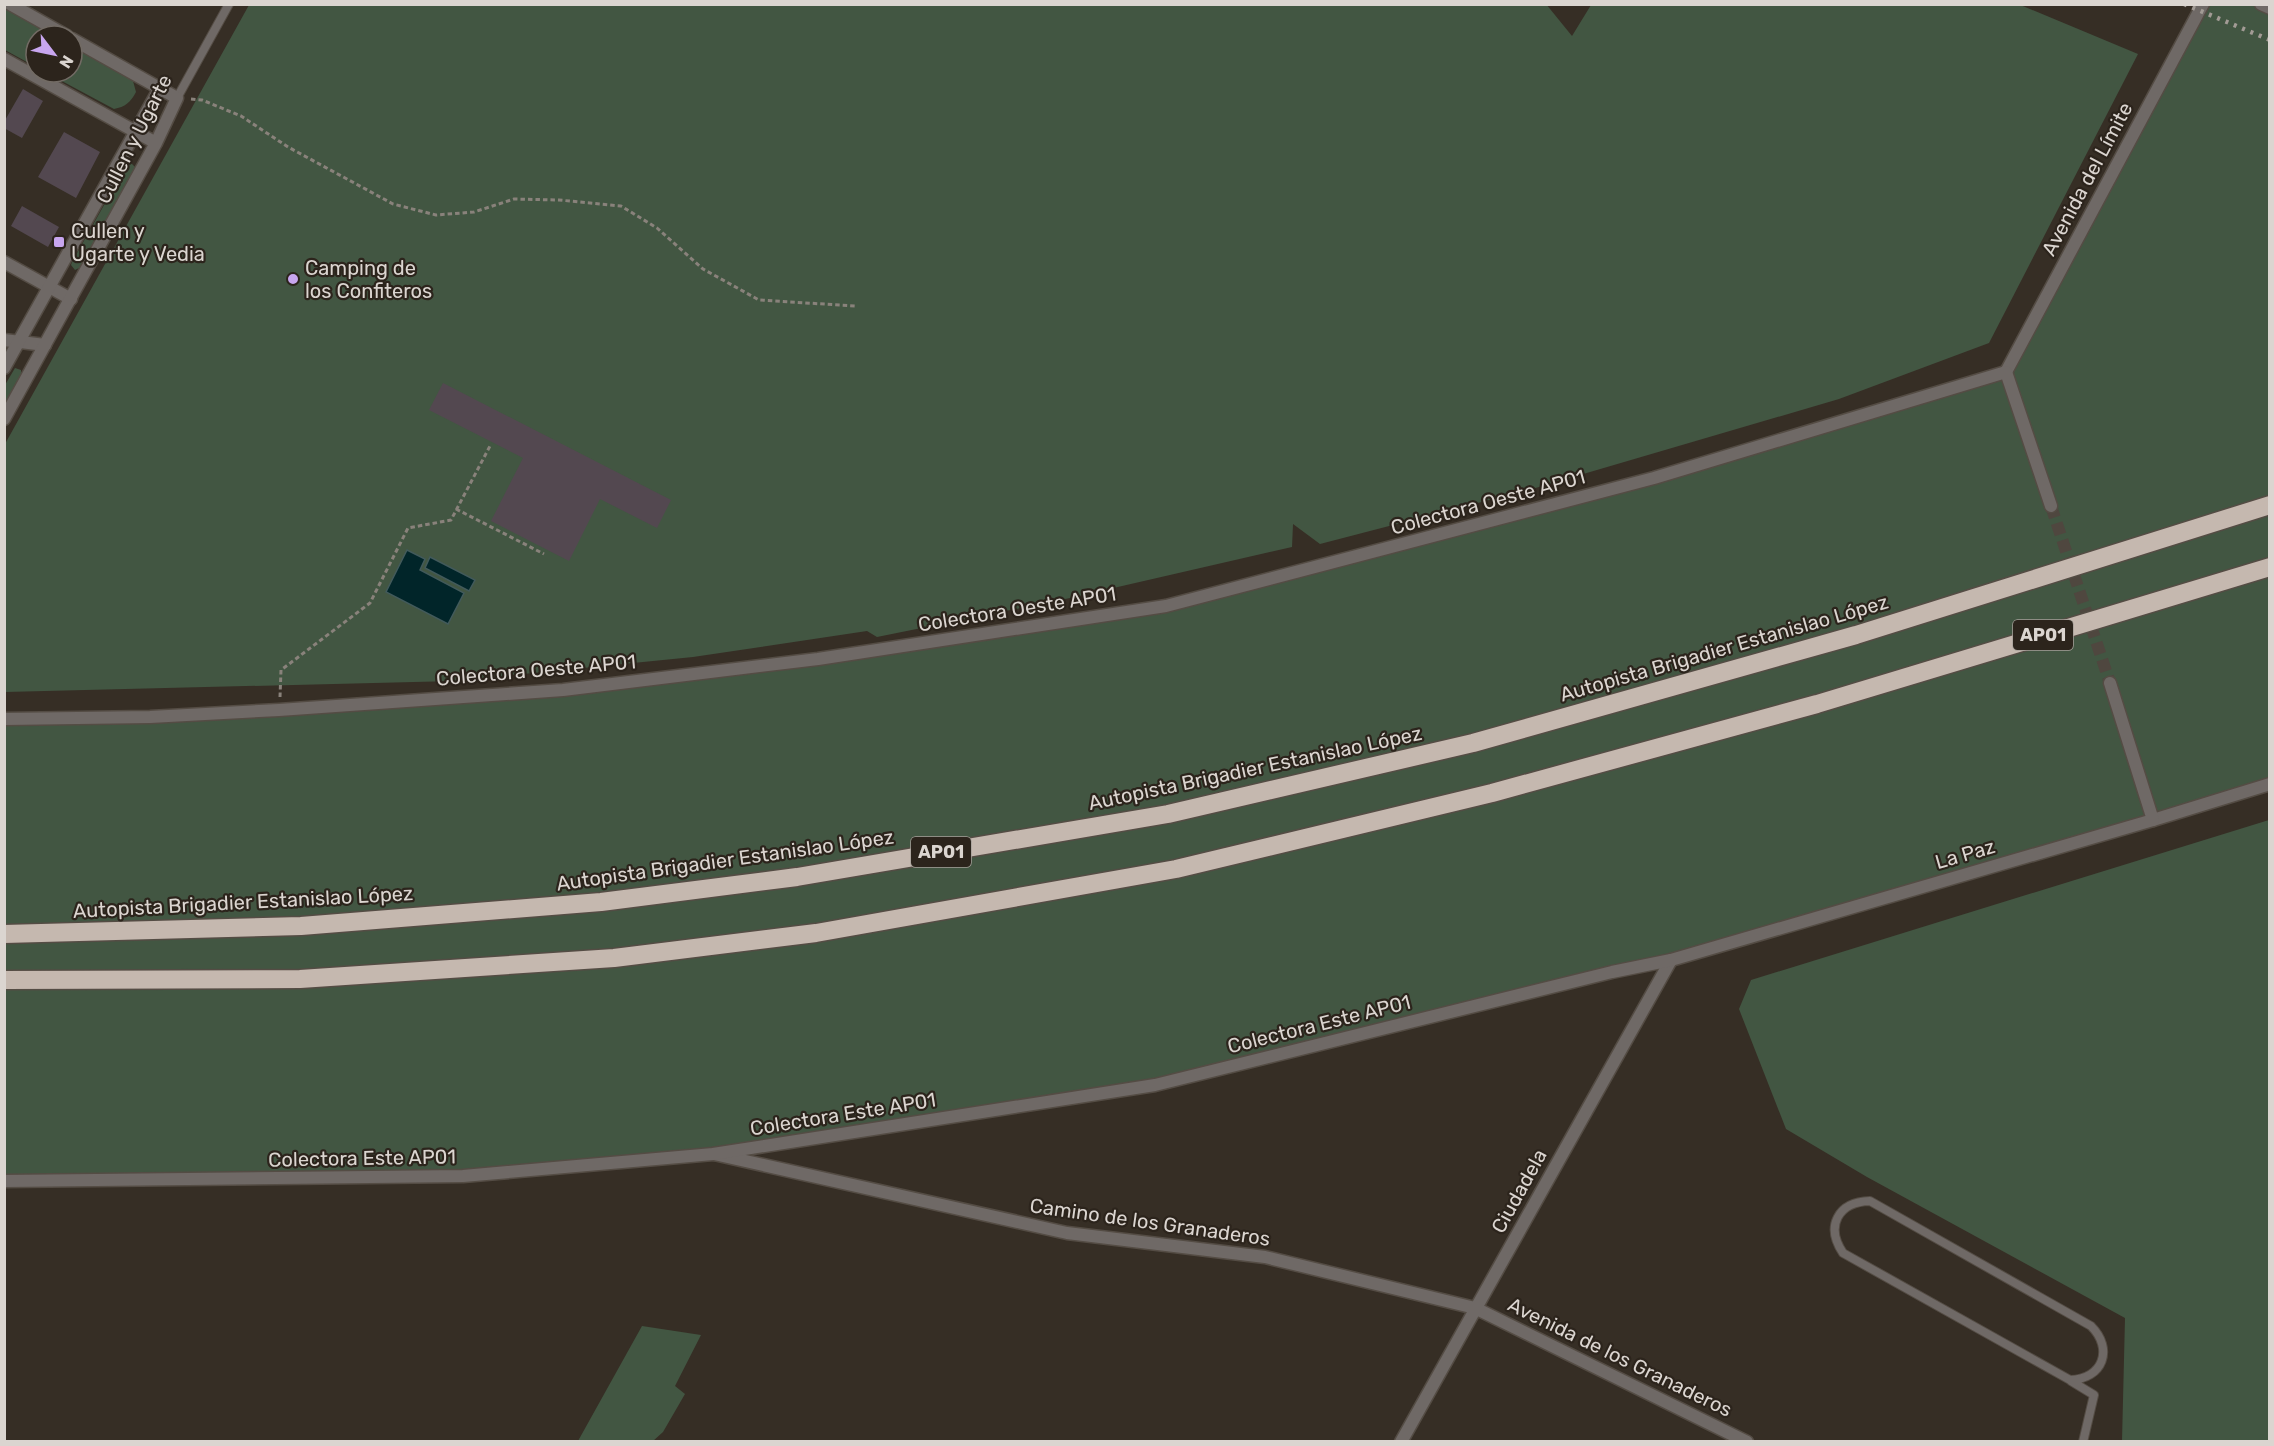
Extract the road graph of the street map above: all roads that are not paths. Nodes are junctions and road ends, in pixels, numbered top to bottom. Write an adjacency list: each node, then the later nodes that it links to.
1 (10, 4): 6 (street)
2 (229, 4): 10 (lane, Cullen y Ugarte)
3 (2203, 4): 20 (street, Avenida del Límite)
4 (2261, 4): 5 (street)
5 (2270, 8)
6 (46, 24)
7 (84, 46): 9 (street)
8 (4, 59): 11 (street)
9 (160, 88): 10 (street); 11 (street, Cullen y Ugarte)
10 (177, 98): 12 (street, Cullen y Ugarte)
11 (135, 132): 12 (street); 14 (street, Cullen y Ugarte)
12 (156, 143): 15 (street, Cullen y Ugarte)
13 (4, 262): 14 (street)
14 (49, 287): 15 (street); 17 (street, Cullen y Ugarte)
15 (71, 299): 18 (street, Cullen y Ugarte)
16 (4, 340): 17 (street)
17 (19, 342): 18 (street); 19 (street, Cullen y Ugarte)
18 (45, 345): 21 (street, Cullen y Ugarte)
19 (4, 368)
20 (2006, 372): 23 (street); 26 (street, Colectora Oeste AP01)
21 (4, 419)
22 (2270, 505): 29 (highway, Autopista Brigadier Estanislao López / AP01)
23 (2051, 506)
24 (2270, 567): 31 (highway, AP01)
25 (2110, 683): 28 (street)
26 (4, 719)
27 (2270, 784): 28 (street, La Paz)
28 (2153, 820): 30 (street, La Paz)
29 (4, 934)
30 (1671, 960): 32 (street, Colectora Este AP01); 34 (street, Ciudadela)
31 (4, 980)
32 (713, 1154): 33 (street, Colectora Este AP01); 34 (street, Camino de los Granaderos)
33 (4, 1181)
34 (1475, 1308): 36 (street, Ciudadela); 37 (street, Avenida de los Granaderos)
35 (2070, 1380): 35 (lane); 38 (lane)
36 (1401, 1442)
37 (1747, 1442)
38 (2083, 1442)

